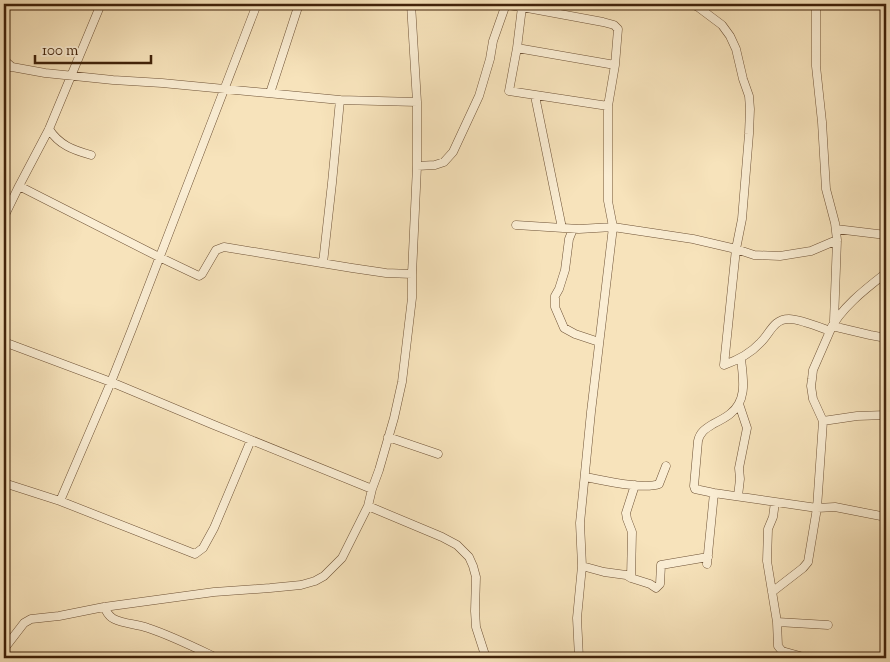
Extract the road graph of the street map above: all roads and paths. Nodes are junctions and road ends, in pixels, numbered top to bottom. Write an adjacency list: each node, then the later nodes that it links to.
1 (101, 4): 13 (street)
2 (257, 4): 14 (street)
3 (298, 4): 15 (street)
4 (411, 4): 18 (street)
5 (506, 4): 8 (street); 22 (street)
6 (692, 4): 32 (street)
7 (816, 4): 29 (street)
8 (522, 7): 9 (street); 11 (street)
9 (517, 48): 11 (street); 16 (street)
10 (4, 60): 12 (street)
11 (615, 65): 19 (street)
12 (8, 68): 13 (street)
13 (71, 75): 14 (street); 20 (street)
14 (225, 88): 15 (street); 33 (street)
15 (270, 93): 17 (street)
16 (535, 96): 19 (street); 27 (street)
17 (340, 100): 18 (street); 34 (street)
18 (417, 102): 22 (street)
19 (608, 106): 26 (street)
20 (49, 130): 21 (street); 23 (street)
21 (91, 155)
22 (417, 166): 36 (street)
23 (19, 186): 24 (street); 33 (street)
24 (4, 217)
25 (516, 225): 27 (street)
26 (613, 226): 28 (street); 32 (street); 40 (street)
27 (562, 228): 28 (street)
28 (573, 229): 40 (street)
29 (836, 229): 30 (street); 31 (street)
30 (886, 235)
31 (837, 240): 32 (street); 37 (street)
32 (736, 249): 41 (street)
33 (159, 257): 34 (street); 42 (street)
34 (323, 262): 36 (street)
35 (886, 273): 37 (street)
36 (412, 274): 46 (street)
37 (832, 326): 38 (street); 41 (street); 45 (street)
38 (886, 338)
39 (4, 342): 42 (street)
40 (599, 342): 50 (street)
41 (741, 359): 43 (street)
42 (111, 382): 47 (street); 56 (street)
43 (739, 404): 54 (street); 55 (street)
44 (886, 415): 45 (street)
45 (823, 421): 59 (street)
46 (388, 436): 48 (street); 53 (street)
47 (251, 440): 53 (street); 56 (street)
48 (438, 454)
49 (666, 466): 52 (street)
50 (585, 477): 52 (street); 61 (street)
51 (4, 483): 56 (street)
52 (635, 485): 62 (street)
53 (372, 488): 58 (street)
54 (714, 493): 55 (street); 62 (street)
55 (738, 496): 57 (street)
56 (60, 502)
57 (775, 502): 59 (street); 63 (street)
58 (368, 506): 64 (street); 69 (street)
59 (817, 508): 60 (street); 63 (street)
60 (886, 517)
61 (582, 566): 62 (street); 70 (street)
62 (631, 578)
63 (772, 592): 65 (street)
64 (104, 607): 67 (street); 68 (street)
65 (777, 622): 66 (street); 71 (street)
66 (828, 624)
67 (4, 649)
68 (217, 658)
69 (486, 658)
70 (579, 658)
71 (802, 658)

